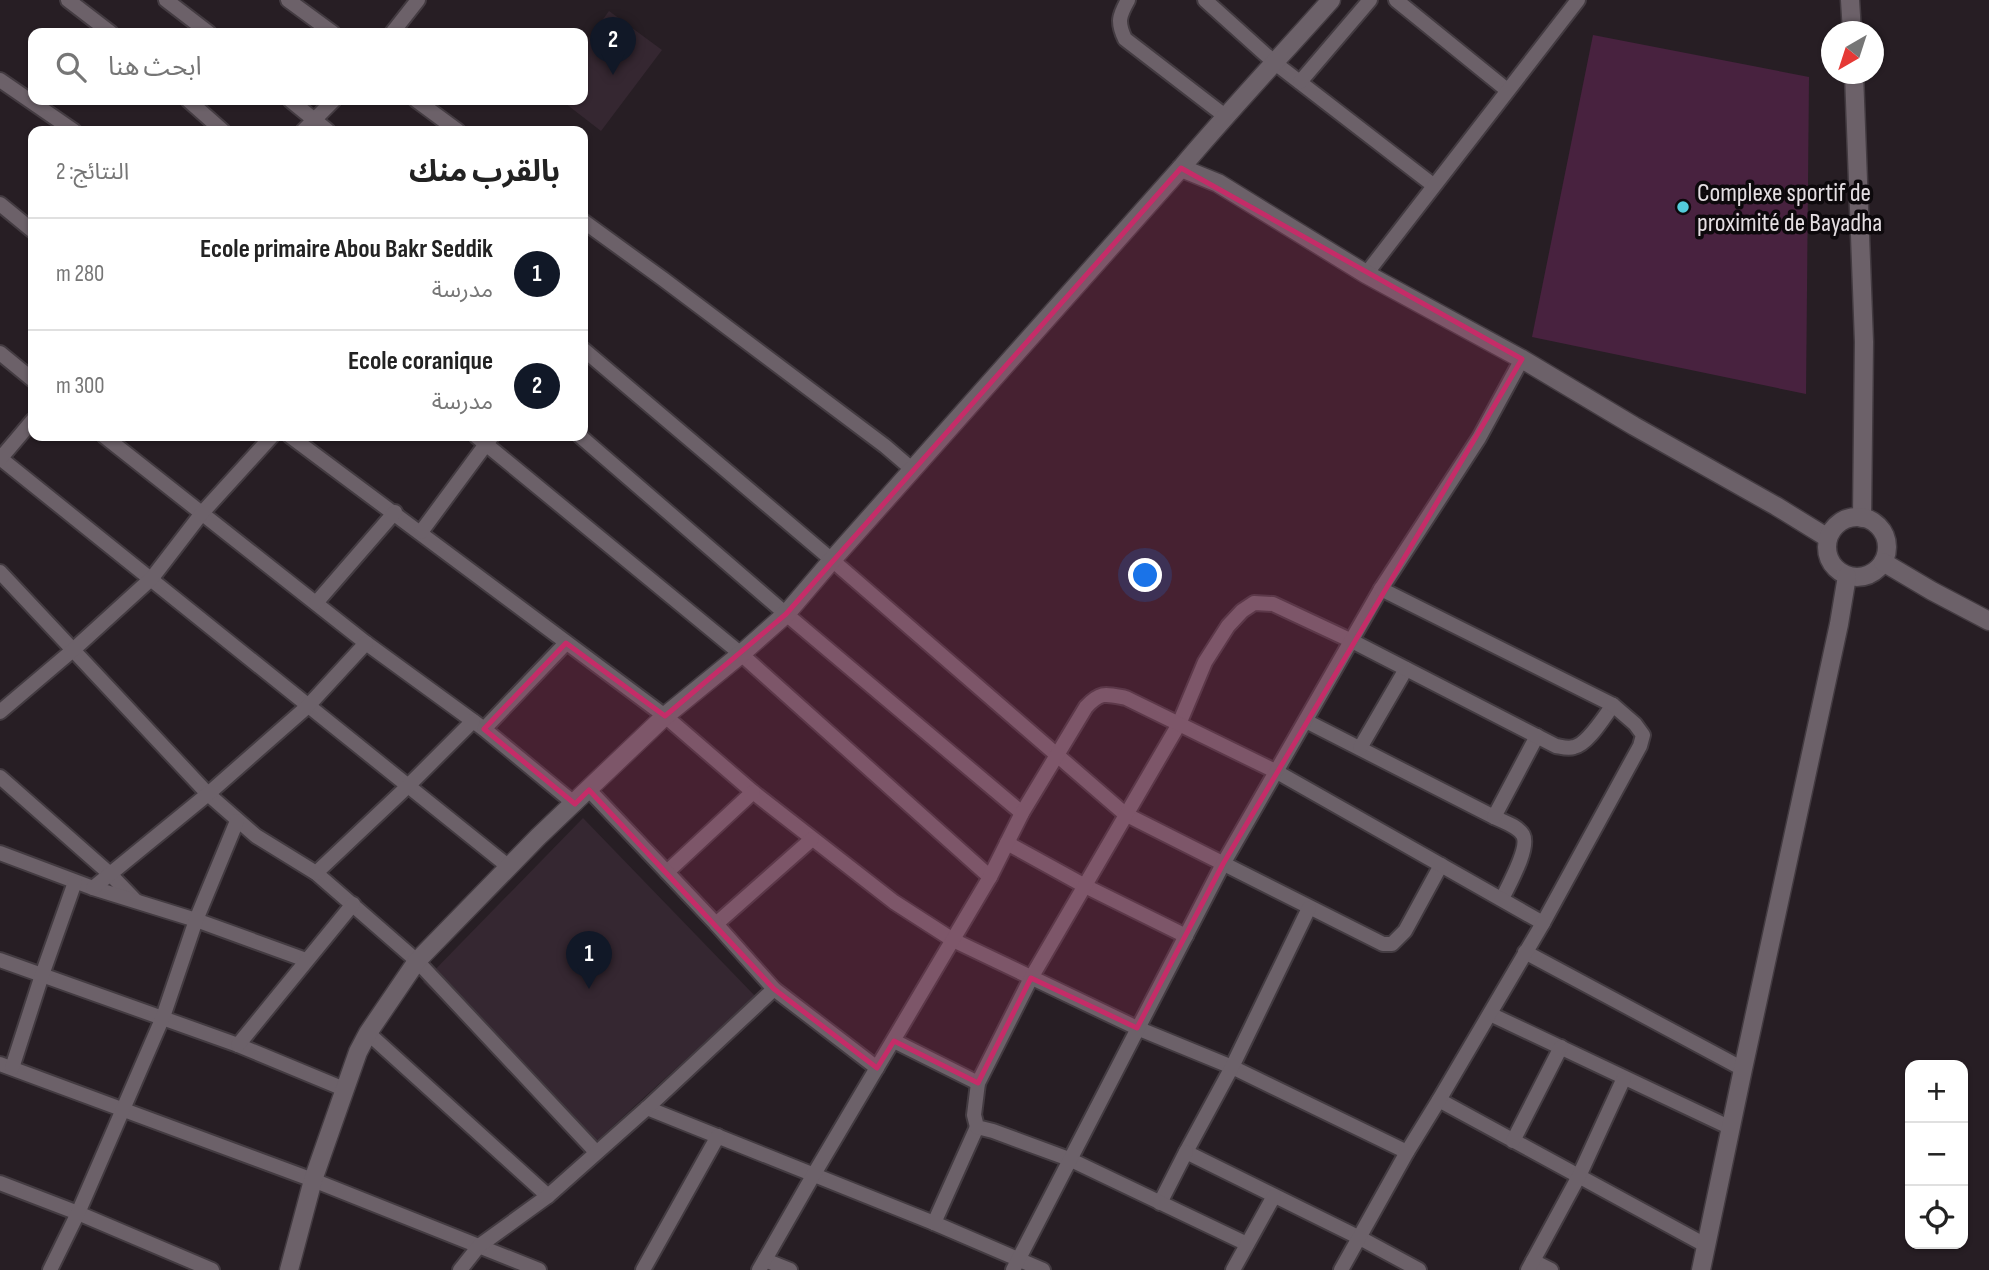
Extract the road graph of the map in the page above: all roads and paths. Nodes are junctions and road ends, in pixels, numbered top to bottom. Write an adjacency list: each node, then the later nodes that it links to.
1 (68, 0): 13 (street)
2 (166, 0): 14 (street)
3 (288, 0): 15 (street)
4 (418, 0): 16 (street)
5 (1128, 0): 28 (street)
6 (1205, 0): 17 (street)
7 (1370, 0): 19 (street)
8 (1396, 0): 21 (street)
9 (1578, 0): 21 (street)
10 (1850, 0): 12 (street)
11 (1323, 3): 17 (street)
12 (1851, 21)
13 (104, 28)
14 (202, 28)
15 (326, 28)
16 (396, 28)
17 (1275, 63): 19 (street); 28 (street)
18 (0, 80): 22 (street)
19 (1300, 82): 36 (street)
20 (1854, 84): 56 (street)
21 (1507, 90): 36 (street)
22 (28, 99)
23 (36, 105): 30 (street)
24 (194, 105): 31 (street)
25 (296, 105): 29 (street)
26 (329, 105): 29 (street)
27 (423, 105): 34 (street)
28 (1225, 116): 35 (street)
29 (314, 120): 32 (street); 33 (street)
30 (67, 126)
31 (217, 126)
32 (308, 126)
33 (322, 126)
34 (451, 126)
35 (1181, 167): 40 (street); 53 (street)
36 (1433, 185): 40 (street)
37 (0, 204): 39 (street)
38 (588, 225): 53 (street)
39 (28, 226)
40 (1366, 274): 43 (street)
41 (0, 353): 44 (street)
42 (588, 353): 59 (street)
43 (1521, 359): 58 (street); 64 (street)
44 (28, 376)
45 (28, 426): 52 (street)
46 (110, 441): 55 (street)
47 (267, 441): 55 (street)
48 (297, 441): 54 (street)
49 (482, 441): 57 (street)
50 (488, 441): 72 (street)
51 (586, 441): 66 (street)
52 (0, 458): 63 (street)
53 (913, 470): 59 (street)
54 (395, 512): 57 (street); 65 (street)
55 (202, 513): 63 (street); 65 (street)
56 (1862, 518): 58 (street); 60 (street)
57 (421, 532): 70 (street)
58 (1829, 538): 62 (street)
59 (832, 560): 66 (street); 83 (street)
60 (1883, 562): 62 (street); 67 (street)
61 (0, 572): 71 (street)
62 (1847, 576): 134 (street)
63 (152, 578): 71 (street); 75 (street)
64 (1381, 589): 68 (street); 74 (street)
65 (316, 603): 69 (street)
66 (786, 614): 72 (street); 91 (street)
67 (1989, 621)
68 (1352, 640): 73 (street); 78 (street); 79 (street)
69 (366, 643): 75 (street); 80 (street)
70 (566, 643): 77 (street); 80 (street)
71 (73, 650): 76 (street); 89 (street)
72 (741, 654): 77 (street); 104 (street)
73 (1406, 669): 81 (street); 82 (street)
74 (1614, 705): 81 (street); 113 (street)
75 (308, 706): 86 (street); 89 (street)
76 (0, 712)
77 (664, 716): 87 (street); 88 (street)
78 (1306, 721): 82 (street); 84 (street)
79 (1179, 724): 83 (street); 84 (street); 92 (street)
80 (479, 725): 86 (street); 90 (street)
81 (1537, 736): 93 (street)
82 (1360, 748): 93 (street)
83 (1056, 756): 91 (street); 92 (street)
84 (1277, 772): 98 (street); 99 (street)
85 (1, 780): 103 (street)
86 (408, 786): 100 (street); 102 (street)
87 (589, 790): 90 (street); 101 (street)
88 (753, 792): 95 (street); 101 (street)
89 (208, 794): 94 (street); 103 (street)
90 (575, 804): 100 (street)
91 (1022, 813): 96 (street)
92 (1125, 814): 98 (street); 106 (street)
93 (1494, 817): 108 (street)
94 (237, 821): 102 (street); 112 (street)
95 (812, 839): 114 (street); 116 (street)
96 (1007, 843): 104 (street); 106 (street)
97 (0, 853): 105 (street)
98 (1223, 864): 111 (street); 115 (street)
99 (1441, 865): 108 (street); 111 (street)
100 (509, 867): 120 (street)
101 (667, 872): 114 (street)
102 (316, 873): 110 (street)
103 (110, 874): 107 (street); 109 (street)
104 (990, 877): 116 (street)
105 (75, 882): 107 (street); 121 (street)
106 (1085, 886): 115 (street); 122 (street)
107 (93, 888): 109 (street)
108 (1502, 899): 113 (street)
109 (137, 902): 112 (street)
110 (353, 904): 119 (street); 120 (street)
111 (1309, 908): 132 (street)
112 (196, 920): 119 (street); 125 (street)
113 (1543, 923): 117 (street)
114 (716, 924): 123 (street)
115 (1186, 936): 126 (street)
116 (953, 940): 122 (street); 128 (street)
117 (1525, 952): 124 (street); 134 (street)
118 (0, 960): 121 (street)
119 (306, 960): 129 (street)
120 (417, 961): 127 (street); 145 (street)
121 (42, 975): 125 (street); 131 (street)
122 (1031, 978): 126 (street); 136 (street)
123 (774, 989): 133 (street); 139 (street)
124 (1490, 1014): 130 (street); 138 (street)
125 (163, 1017): 129 (street); 140 (street)
126 (1137, 1028): 132 (street); 148 (street)
127 (368, 1032): 137 (street); 153 (street)
128 (894, 1041): 133 (street); 136 (street)
129 (237, 1045): 137 (street)
130 (1561, 1047): 135 (street); 144 (street)
131 (6, 1066): 140 (street)
132 (1232, 1067): 146 (street); 147 (street)
133 (877, 1068): 149 (street)
134 (1743, 1069): 142 (street)
135 (1624, 1078): 142 (street); 150 (street)
136 (978, 1083): 141 (street)
137 (344, 1089): 151 (street)
138 (1440, 1100): 144 (street); 146 (street)
139 (647, 1108): 143 (street); 145 (street)
140 (124, 1110): 151 (street); 156 (street)
141 (977, 1127): 148 (street); 157 (street)
142 (1731, 1129): 160 (street)
143 (718, 1136): 149 (street); 171 (street)
144 (1513, 1140): 150 (street)
145 (596, 1152): 153 (street)
146 (1407, 1152): 158 (street)
147 (1186, 1153): 154 (street); 155 (street)
148 (1069, 1159): 155 (street); 164 (street)
149 (814, 1174): 157 (street); 163 (street)
150 (1579, 1176): 160 (street); 165 (street)
151 (313, 1180): 161 (street); 168 (street)
152 (0, 1183): 156 (street)
153 (548, 1196): 161 (street)
154 (1274, 1196): 158 (street); 159 (street)
155 (1160, 1203): 159 (street)
156 (78, 1213): 162 (street); 166 (street)
157 (934, 1223): 164 (street)
158 (1360, 1238): 175 (street); 176 (street)
159 (1247, 1244): 174 (street)
160 (1707, 1245): 178 (street)
161 (479, 1246): 169 (street); 170 (street)
162 (181, 1264): 167 (street)
163 (762, 1265): 172 (street)
164 (1016, 1265): 173 (street)
165 (1531, 1266): 177 (street)
166 (50, 1270)
167 (212, 1270)
168 (289, 1270)
169 (460, 1270)
170 (539, 1270)
171 (643, 1270)
172 (790, 1270)
173 (1043, 1270)
174 (1233, 1270)
175 (1341, 1270)
176 (1419, 1270)
177 (1550, 1270)
178 (1701, 1270)

